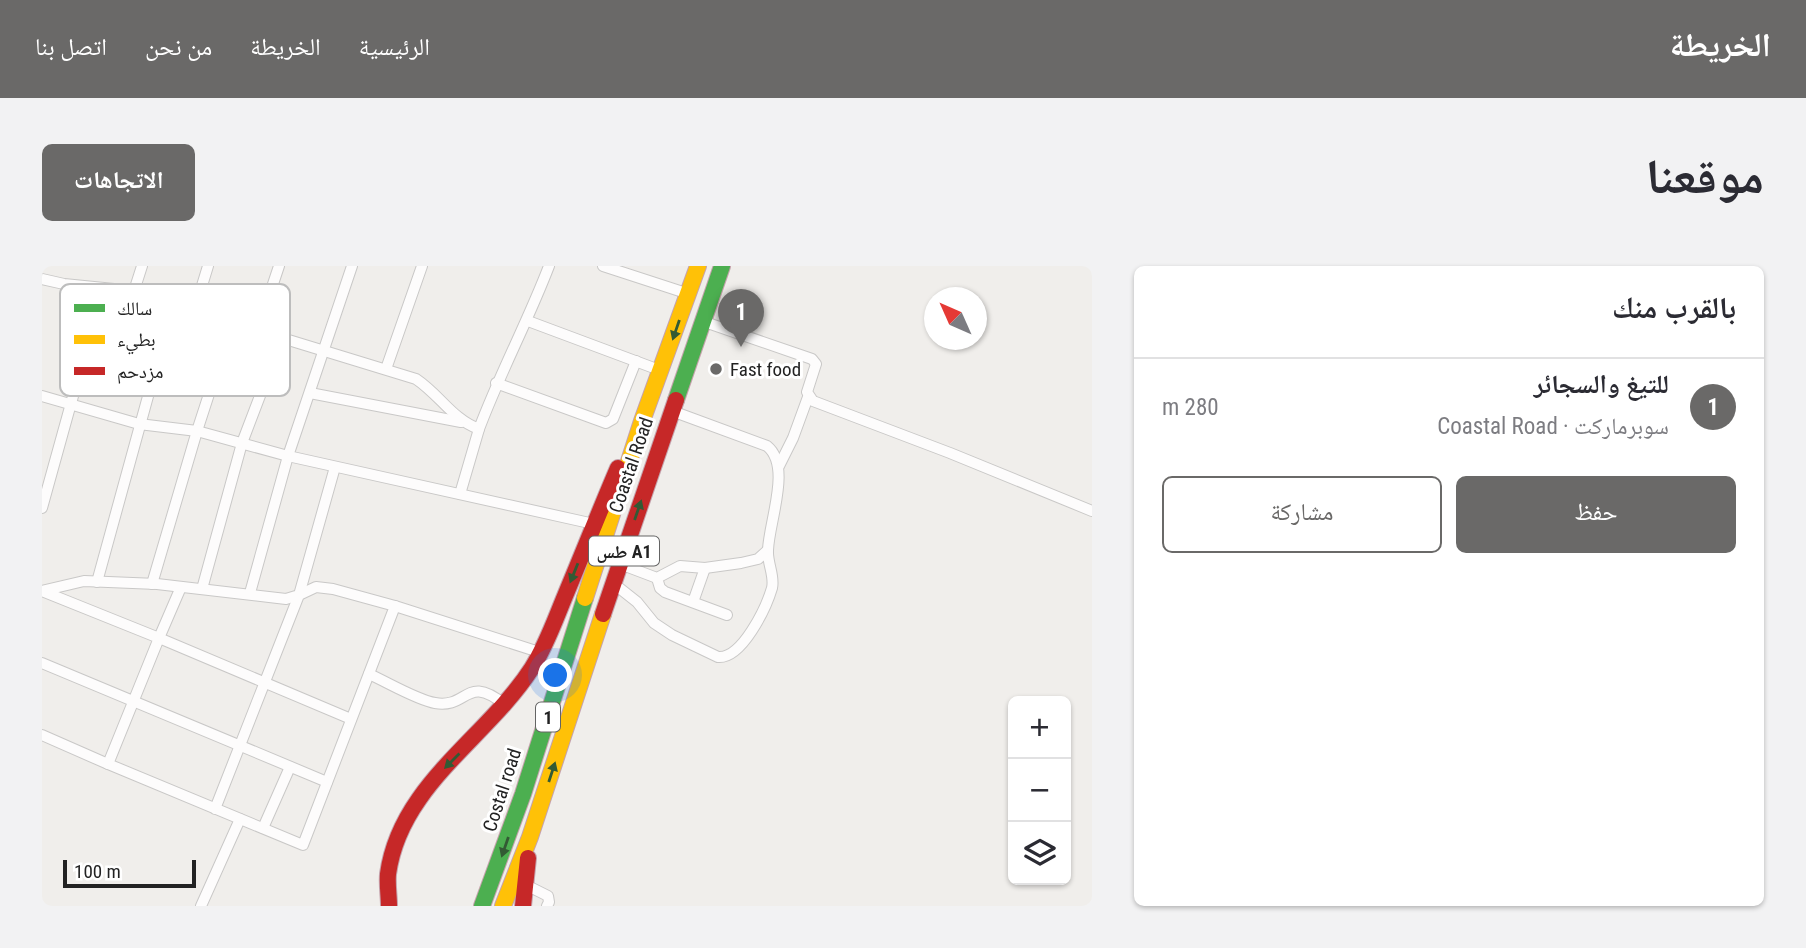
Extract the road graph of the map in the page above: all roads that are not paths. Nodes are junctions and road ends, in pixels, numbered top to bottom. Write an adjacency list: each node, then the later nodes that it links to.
1 (142, 266): 12 (street)
2 (208, 266): 13 (street)
3 (279, 266): 14 (street)
4 (352, 266): 19 (street)
5 (422, 266): 21 (street)
6 (549, 266): 16 (street)
7 (603, 266): 15 (street)
8 (698, 266): 15 (highway, Coastal Road)
9 (722, 266): 17 (highway, Coastal Road / طس A1)
10 (42, 279): 11 (street)
11 (76, 284)
12 (136, 284)
13 (202, 284)
14 (273, 284)
15 (689, 293): 22 (highway, Coastal Road, one-way to 22)
16 (528, 321): 20 (street); 23 (street)
17 (702, 321): 30 (street); 32 (highway, Coastal Road / طس A1)
18 (290, 340): 19 (street)
19 (324, 349): 21 (street); 24 (street)
20 (636, 361): 22 (street); 23 (street)
21 (386, 369): 33 (street)
22 (662, 371): 44 (highway, Coastal Road)
23 (496, 383): 35 (street)
24 (310, 393): 33 (street); 38 (street)
25 (42, 396): 31 (street)
26 (74, 396): 31 (street)
27 (146, 396): 34 (street)
28 (208, 396): 36 (street)
29 (260, 396): 37 (street)
30 (808, 397): 39 (street); 43 (street)
31 (72, 404): 34 (street); 42 (street)
32 (672, 411): 39 (street); 46 (highway, Coastal Road / طس A1, one-way to 32)
33 (464, 423): 35 (street)
34 (138, 424): 36 (street); 49 (street)
35 (479, 429): 41 (street)
36 (197, 431): 37 (street); 51 (street)
37 (242, 443): 38 (street); 53 (street)
38 (288, 456): 40 (street); 54 (street)
39 (779, 466): 45 (street)
40 (335, 467): 41 (street); 55 (street)
41 (460, 494): 44 (street)
42 (42, 508)
43 (1092, 511)
44 (602, 525): 60 (highway, one-way to 60); 79 (highway, Costal road / 1, one-way to 79)
45 (768, 550): 47 (street); 50 (street)
46 (620, 564): 48 (street); 50 (highway, Coastal Road / طس A1)
47 (705, 568): 48 (street); 56 (street)
48 (657, 578): 56 (street)
49 (97, 582): 51 (street); 59 (street)
50 (613, 583): 75 (highway, Coastal Road / طس A1, one-way to 50)
51 (152, 584): 52 (street)
52 (181, 587): 53 (street); 59 (street)
53 (202, 589): 54 (street)
54 (250, 593): 55 (street)
55 (299, 595): 57 (street); 63 (street)
56 (693, 602): 58 (street)
57 (395, 606): 60 (street); 62 (street)
58 (727, 615)
59 (159, 638): 63 (street); 64 (street)
60 (539, 652): 65 (highway)
61 (42, 663): 64 (street)
62 (369, 674): 65 (street); 66 (street)
63 (265, 683): 66 (street); 68 (street)
64 (132, 702): 68 (street); 69 (street)
65 (505, 705): 78 (highway, one-way to 78)
66 (351, 719): 71 (street)
67 (42, 735): 69 (street)
68 (240, 746): 70 (street); 72 (street)
69 (108, 764): 72 (street)
70 (290, 767): 71 (street); 74 (street)
71 (327, 782): 74 (street)
72 (215, 808): 73 (street)
73 (240, 819): 74 (street); 77 (street)
74 (262, 828)
75 (530, 837): 76 (highway, Coastal Road / طس A1); 80 (highway, Coastal Road)
76 (526, 885): 81 (highway, Coastal Road / طس A1); 82 (street)
77 (201, 906)
78 (389, 906)
79 (482, 906)
80 (503, 906)
81 (523, 906)
82 (547, 906)

